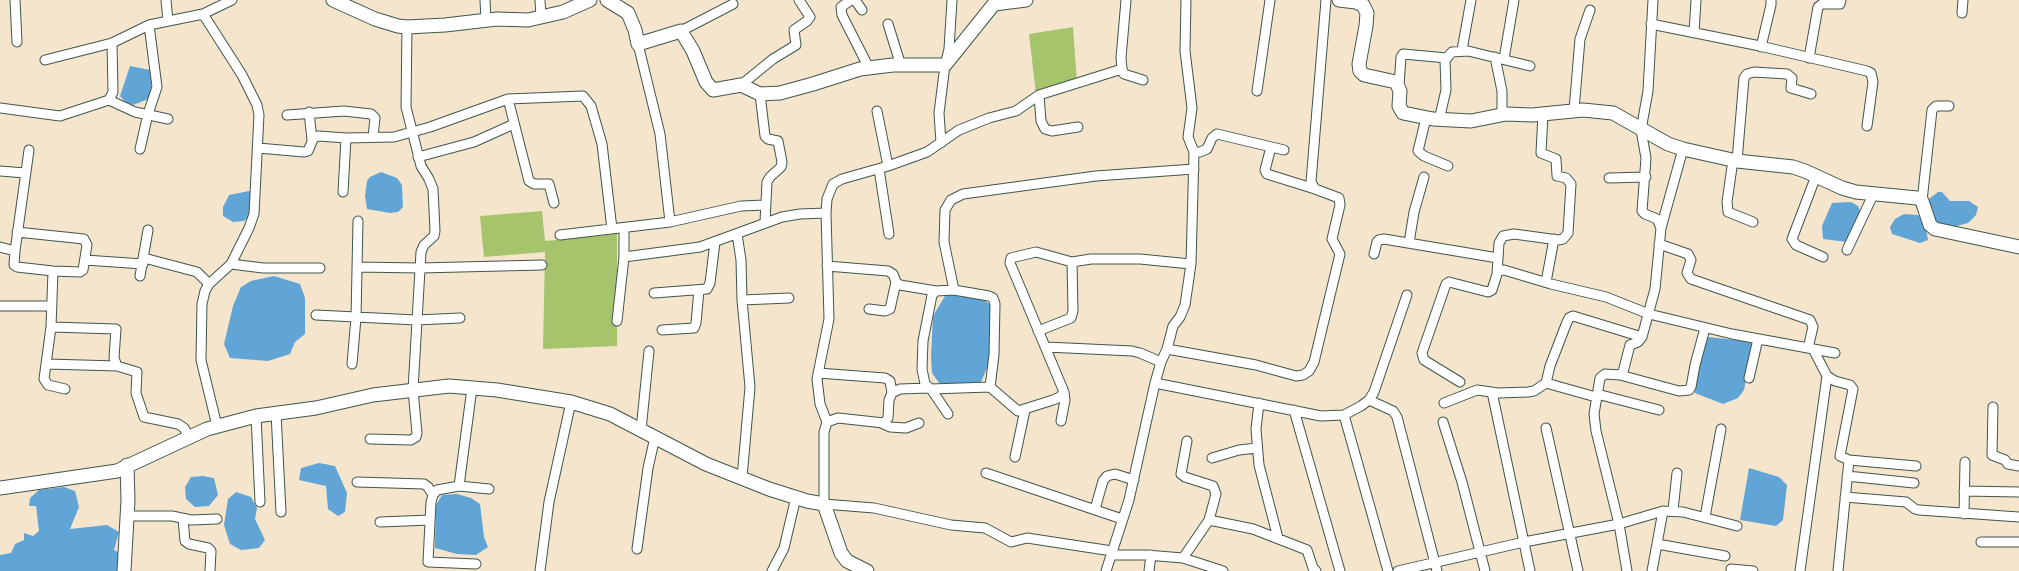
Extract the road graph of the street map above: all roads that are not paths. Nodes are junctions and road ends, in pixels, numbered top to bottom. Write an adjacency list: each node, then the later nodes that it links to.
1 (15, 0): 41 (street)
2 (166, 0): 34 (street)
3 (232, 0): 31 (street)
4 (333, 0): 38 (street)
5 (485, 0): 33 (street)
6 (540, 0): 32 (street)
7 (590, 0): 32 (street)
8 (607, 0): 43 (street)
9 (799, 0): 56 (street)
10 (850, 0): 53 (street)
11 (855, 0): 28 (street)
12 (952, 0): 50 (street)
13 (1026, 0): 50 (street)
14 (1126, 0): 54 (street)
15 (1186, 0): 90 (street)
16 (1270, 0): 58 (street)
17 (1326, 0): 102 (street)
18 (1339, 0): 26 (street)
19 (1471, 0): 45 (street)
20 (1514, 0): 47 (street)
21 (1653, 0): 36 (street)
22 (1696, 0): 40 (street)
23 (1771, 0): 44 (street)
24 (1841, 0): 48 (street)
25 (1963, 0): 30 (street)
26 (1365, 3): 57 (street)
27 (733, 4): 39 (street)
28 (862, 10)
29 (1590, 10): 66 (street)
30 (1962, 13)
31 (203, 14): 34 (street); 85 (street)
32 (541, 17): 33 (street)
33 (486, 20): 38 (street)
34 (168, 22): 37 (street)
35 (888, 24): 51 (street)
36 (1651, 24): 40 (street); 78 (street)
37 (149, 25): 42 (street); 69 (street)
38 (407, 27): 79 (street)
39 (681, 31): 43 (street); 56 (street)
40 (1694, 33): 44 (street)
41 (17, 42)
42 (112, 43): 49 (street); 63 (street)
43 (638, 44): 110 (street)
44 (1761, 47): 48 (street)
45 (1462, 50): 46 (street); 47 (street)
46 (1447, 58): 57 (street); 74 (street)
47 (1499, 58): 52 (street); 71 (street)
48 (1809, 58): 76 (street)
49 (45, 60)
50 (945, 65): 51 (street); 83 (street)
51 (901, 66): 53 (street)
52 (1530, 66)
53 (869, 68): 59 (street)
54 (1122, 69): 55 (street); 61 (street)
55 (1143, 80)
56 (741, 85): 59 (street)
57 (1399, 86): 74 (street)
58 (1256, 91)
59 (760, 94): 107 (street)
60 (1811, 94): 92 (street)
61 (1039, 95): 77 (street); 83 (street)
62 (508, 99): 75 (street); 79 (street); 115 (street)
63 (109, 100): 65 (street); 69 (street)
64 (1949, 106): 105 (street)
65 (0, 108)
66 (1574, 110): 72 (street); 78 (street)
67 (877, 111): 94 (street)
68 (309, 112): 70 (street); 80 (street); 82 (street)
69 (148, 114): 73 (street); 86 (street)
70 (287, 114)
71 (1502, 114): 72 (street); 74 (street)
72 (1543, 114): 121 (street)
73 (168, 119)
74 (1433, 119): 93 (street)
75 (514, 124): 91 (street); 106 (street)
76 (1867, 126)
77 (1078, 127)
78 (1641, 130): 87 (street); 100 (street)
79 (411, 132): 80 (street); 91 (street)
80 (373, 137): 81 (street)
81 (346, 138): 82 (street); 103 (street)
82 (312, 140): 85 (street)
83 (942, 143): 94 (street)
84 (1271, 147): 89 (street); 90 (street); 102 (street)
85 (258, 148): 136 (street)
86 (140, 149)
87 (1683, 149): 92 (street); 114 (street)
88 (29, 150): 97 (street)
89 (1284, 150)
90 (1194, 152): 95 (street)
91 (418, 157): 142 (street)
92 (1735, 161): 98 (street); 112 (street)
93 (1448, 166)
94 (884, 168): 108 (street); 119 (street)
95 (1194, 170): 137 (street); 150 (street)
96 (0, 171): 97 (street)
97 (25, 173): 117 (street)
98 (1816, 176): 104 (street); 131 (street)
99 (1424, 177): 123 (street)
100 (1646, 177): 101 (street); 114 (street)
101 (1609, 178)
102 (1315, 188): 173 (street)
103 (343, 192)
104 (1873, 195): 105 (street); 127 (street)
105 (1922, 201): 126 (street)
106 (554, 203)
107 (765, 205): 110 (street); 111 (street)
108 (826, 213): 111 (street); 139 (street)
109 (358, 221): 140 (street)
110 (670, 222): 113 (street)
111 (765, 222): 118 (street)
112 (1753, 222)
113 (624, 228): 115 (street); 130 (street)
114 (1661, 228): 124 (street)
115 (612, 229): 120 (street)
116 (148, 230): 134 (street)
117 (17, 232): 128 (street); 133 (street)
118 (737, 234): 122 (street); 155 (street)
119 (889, 234)
120 (560, 235)
121 (1554, 239): 132 (street); 147 (street)
122 (715, 242): 130 (street); 149 (street)
123 (1409, 243): 129 (street); 132 (street)
124 (1659, 244): 159 (street); 172 (street)
125 (0, 247): 128 (street)
126 (2019, 247)
127 (1846, 250)
128 (14, 252): 143 (street)
129 (1374, 254)
130 (624, 257): 164 (street)
131 (1823, 257)
132 (1498, 258): 144 (street)
133 (85, 260): 134 (street); 143 (street)
134 (143, 261): 145 (street); 148 (street)
135 (1072, 262): 137 (street); 168 (street); 168 (street)
136 (231, 264): 141 (street); 148 (street)
137 (1191, 264): 173 (street)
138 (542, 265): 142 (street)
139 (827, 266): 146 (street); 180 (street)
140 (357, 267): 142 (street); 161 (street)
141 (320, 268)
142 (420, 268): 163 (street)
143 (53, 271): 157 (street)
144 (1496, 274): 147 (street); 184 (street)
145 (140, 276)
146 (896, 282): 151 (street); 158 (street)
147 (1546, 282): 159 (street)
148 (209, 284): 213 (street)
149 (699, 290): 152 (street); 167 (street)
150 (954, 290): 151 (street); 187 (street)
151 (936, 291): 189 (street)
152 (654, 293)
153 (1407, 295): 196 (street)
154 (789, 298): 155 (street)
155 (742, 300): 232 (street)
156 (0, 306): 157 (street)
157 (52, 306): 165 (street)
158 (869, 309)
159 (1649, 314): 166 (street); 169 (street)
160 (316, 315): 161 (street)
161 (356, 318): 163 (street); 178 (street)
162 (460, 318): 163 (street)
163 (416, 320): 191 (street)
164 (617, 321)
165 (51, 327): 177 (street); 179 (street)
166 (1705, 328): 170 (street); 181 (street)
167 (662, 330)
168 (1038, 331): 171 (street)
169 (1642, 337): 181 (street); 186 (street)
170 (1758, 338): 172 (street); 183 (street)
171 (1046, 347): 176 (street); 192 (street)
172 (1810, 348): 175 (street); 182 (street)
173 (1167, 349): 176 (street)
174 (649, 351): 216 (street)
175 (1835, 353)
176 (1161, 362): 185 (street)
177 (47, 364): 179 (street); 190 (street)
178 (352, 364)
179 (117, 366): 217 (street)
180 (818, 372): 194 (street); 209 (street)
181 (1620, 375): 195 (street)
182 (1827, 376): 224 (street); 295 (street)
183 (1749, 378)
184 (1460, 382)
185 (1155, 383): 198 (street); 233 (street)
186 (1546, 383): 193 (street); 195 (street)
187 (990, 387): 189 (street); 201 (street)
188 (472, 388): 191 (street); 197 (street); 236 (street)
189 (929, 388): 194 (street); 205 (street)
190 (65, 389)
191 (413, 390): 204 (street); 219 (street)
192 (1064, 392): 201 (street); 208 (street)
193 (1492, 392): 199 (street); 263 (street)
194 (892, 393): 211 (street)
195 (1597, 396): 203 (street); 259 (street)
196 (1369, 400): 206 (street); 275 (street)
197 (571, 402): 216 (street); 279 (street)
198 (1258, 403): 202 (street); 221 (street)
199 (1444, 403)
200 (1993, 407): 228 (street)
201 (1025, 410): 222 (street)
202 (1294, 410): 206 (street); 286 (street)
203 (1659, 410)
204 (276, 414): 207 (street); 248 (street)
205 (948, 414)
206 (1344, 415): 287 (street)
207 (256, 416): 213 (street); 244 (street)
208 (1061, 421)
209 (827, 422): 211 (street); 245 (street)
210 (1443, 422): 268 (street)
211 (881, 423): 212 (street)
212 (919, 423)
213 (217, 426): 217 (street)
214 (1546, 428): 261 (street)
215 (1721, 429): 251 (street)
216 (641, 430): 218 (street)
217 (189, 437): 226 (street)
218 (655, 437): 232 (street); 267 (street)
219 (370, 438)
220 (1187, 441): 257 (street)
221 (1257, 448): 223 (street); 262 (street)
222 (1015, 457)
223 (1212, 458)
224 (1849, 460): 227 (street); 231 (street)
225 (1965, 462): 239 (street)
226 (127, 465): 237 (street); 250 (street)
227 (1916, 466)
228 (2019, 466)
229 (986, 472): 246 (street)
230 (1676, 473): 247 (street)
231 (1847, 476): 235 (street); 243 (street)
232 (742, 478): 242 (street)
233 (1134, 480): 246 (street); 255 (street)
234 (357, 482): 241 (street)
235 (1914, 483)
236 (459, 486): 238 (street); 241 (street)
237 (0, 488)
238 (489, 489)
239 (1964, 490): 240 (street); 249 (street)
240 (2019, 492)
241 (433, 495): 256 (street)
242 (796, 497): 245 (street); 280 (street)
243 (1845, 497): 249 (street); 296 (street)
244 (260, 502)
245 (824, 504): 269 (street); 281 (street)
246 (1095, 509): 255 (street)
247 (1668, 511): 251 (street); 259 (street); 266 (street)
248 (281, 512)
249 (1964, 514): 252 (street)
250 (127, 516): 253 (street); 277 (street)
251 (1705, 517): 260 (street)
252 (2019, 518)
253 (183, 519): 254 (street); 278 (street)
254 (217, 519)
255 (1122, 519): 269 (street)
256 (430, 520): 258 (street); 274 (street)
257 (1209, 520): 262 (street); 272 (street)
258 (380, 522)
259 (1619, 524): 261 (street); 292 (street)
260 (1737, 526)
261 (1571, 533): 263 (street); 291 (street)
262 (1278, 538): 285 (street)
263 (1524, 542): 268 (street); 290 (street)
264 (1981, 542): 265 (street)
265 (2019, 542)
266 (1657, 544): 271 (street); 293 (street)
267 (637, 549)
268 (1481, 552): 275 (street); 289 (street)
269 (1111, 553): 270 (street); 282 (street)
270 (1151, 555): 272 (street); 283 (street)
271 (1725, 556)
272 (1183, 558): 284 (street)
273 (476, 564): 274 (street)
274 (428, 566)
275 (1436, 567): 288 (street)
276 (1731, 569): 294 (street)
277 (124, 571)
278 (210, 571)
279 (540, 571)
280 (772, 571)
281 (867, 571)
282 (1106, 571)
283 (1150, 571)
284 (1223, 571)
285 (1316, 571)
286 (1340, 571)
287 (1388, 571)
288 (1398, 571)
289 (1484, 571)
290 (1530, 571)
291 (1578, 571)
292 (1627, 571)
293 (1652, 571)
294 (1753, 571)
295 (1800, 571)
296 (1838, 571)

